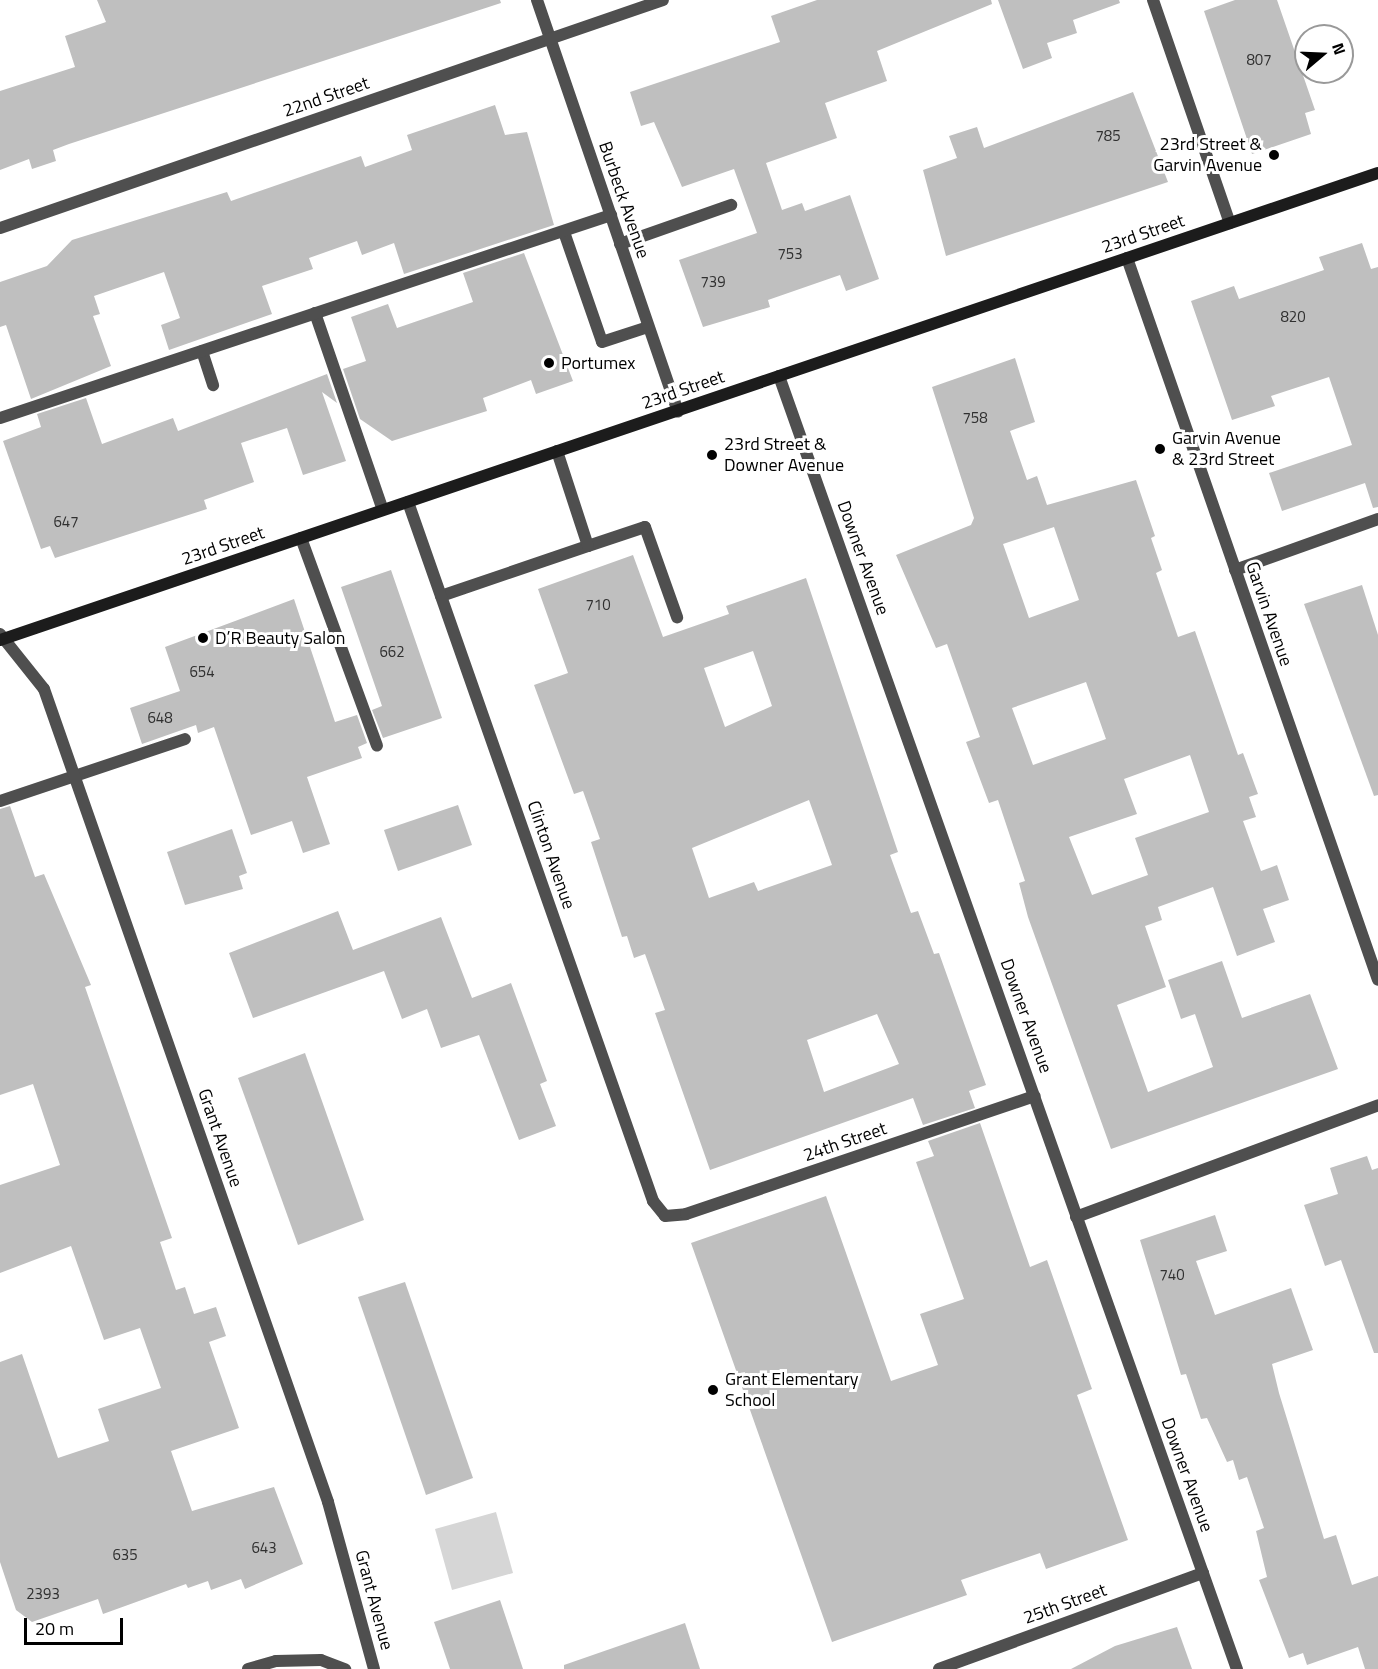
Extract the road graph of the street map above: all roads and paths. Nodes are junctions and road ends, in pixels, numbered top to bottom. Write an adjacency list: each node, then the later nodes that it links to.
1 (537, 0): 4 (street, Burbeck Avenue)
2 (663, 0): 4 (street, 22nd Street)
3 (1153, 0): 8 (street)
4 (550, 39): 7 (street, Burbeck Avenue); 9 (street, 22nd Street)
5 (1378, 173): 8 (main road, 23rd Street)
6 (731, 205): 11 (street)
7 (611, 214): 10 (street); 11 (street, Burbeck Avenue)
8 (1230, 223): 12 (main road, 23rd Street)
9 (0, 228)
10 (564, 232): 13 (street); 14 (street)
11 (620, 244): 14 (street, Burbeck Avenue)
12 (1127, 258): 16 (main road, 23rd Street); 26 (street, Garvin Avenue)
13 (315, 313): 15 (street); 22 (street)
14 (648, 327): 18 (street, Burbeck Avenue)
15 (202, 351): 17 (street); 19 (street)
16 (779, 376): 18 (main road, 23rd Street); 35 (street, Downer Avenue)
17 (213, 385)
18 (678, 411): 20 (main road, 23rd Street)
19 (0, 418)
20 (557, 452): 21 (main road, 23rd Street); 25 (street)
21 (408, 502): 22 (main road, 23rd Street); 27 (street, Clinton Avenue)
22 (383, 510): 24 (main road, 23rd Street)
23 (1378, 519): 26 (street)
24 (302, 538): 29 (main road, 23rd Street); 31 (street)
25 (588, 546): 27 (street); 28 (street)
26 (1235, 570): 34 (street, Garvin Avenue)
27 (441, 596): 37 (street, Clinton Avenue)
28 (676, 617)
29 (2, 638): 32 (street, Grant Avenue)
30 (185, 739): 32 (street)
31 (377, 746)
32 (74, 777): 33 (street); 42 (street, Grant Avenue)
33 (0, 801)
34 (1378, 980)
35 (1035, 1096): 37 (street, 24th Street); 38 (street, Downer Avenue)
36 (1378, 1105): 38 (street)
37 (665, 1216)
38 (1076, 1217): 39 (street, Downer Avenue)
39 (1203, 1572): 43 (street, 25th Street); 44 (street, Downer Avenue)
40 (248, 1669): 41 (street)
41 (345, 1669)
42 (374, 1669)
43 (939, 1669)
44 (1237, 1669)

